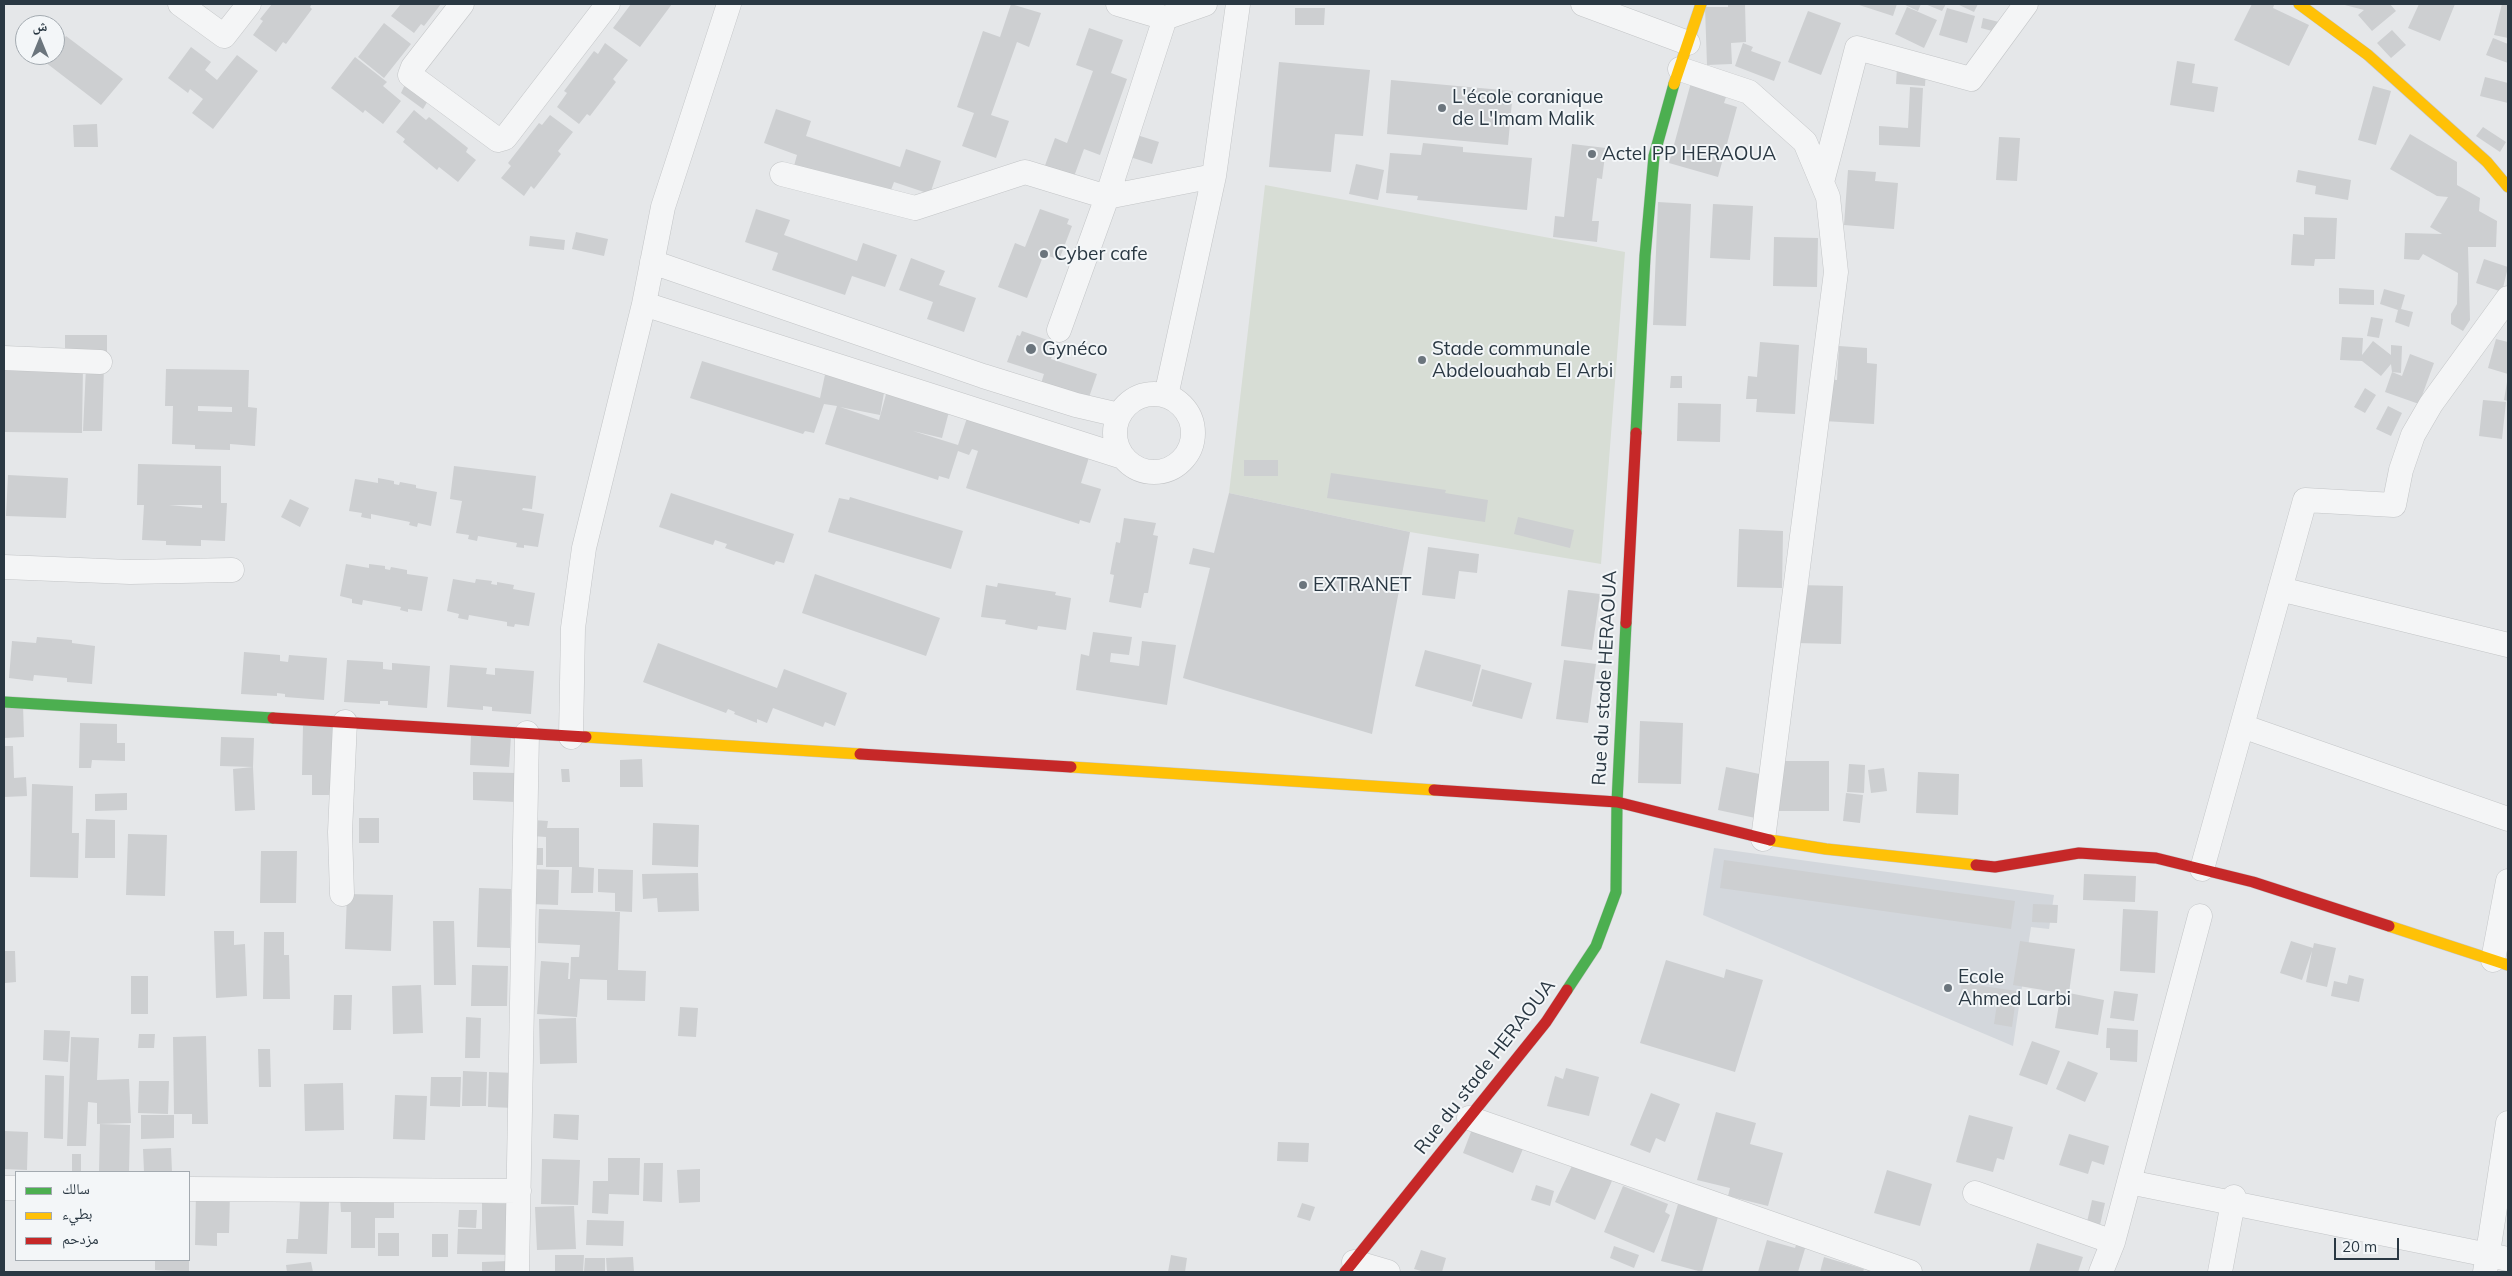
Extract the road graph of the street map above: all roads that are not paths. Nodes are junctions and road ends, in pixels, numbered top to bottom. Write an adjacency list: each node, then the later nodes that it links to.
1 (180, 4): 2 (street)
2 (249, 4)
3 (462, 4): 4 (street)
4 (608, 4)
5 (729, 4): 21 (street)
6 (1118, 4): 13 (street)
7 (1205, 4): 13 (street)
8 (1238, 4): 17 (street)
9 (1582, 4): 14 (street)
10 (1701, 4): 14 (street, Rue du stade HERAOUA)
11 (2026, 4): 18 (street)
12 (2299, 4): 19 (street)
13 (1165, 18): 20 (street)
14 (1688, 44): 15 (street, Rue du stade HERAOUA)
15 (1680, 69): 18 (street); 39 (street, Rue du stade HERAOUA)
16 (782, 174): 20 (street)
17 (1214, 176): 20 (street); 27 (street)
18 (1822, 182): 41 (street)
19 (2508, 187)
20 (1107, 198): 24 (street)
21 (652, 262): 23 (street); 28 (street)
22 (2508, 298): 32 (street)
23 (644, 304): 29 (street); 38 (street)
24 (1059, 330)
25 (4, 358): 26 (street)
26 (100, 362)
27 (1166, 396): 28 (street); 29 (street)
28 (1119, 415): 29 (street)
29 (1124, 457)
30 (4, 567): 31 (street)
31 (232, 570)
32 (2280, 589): 33 (street); 36 (street)
33 (2508, 645)
34 (4, 702): 35 (street)
35 (345, 722): 37 (street); 44 (street)
36 (2242, 726): 40 (street); 42 (street)
37 (527, 732): 38 (street); 51 (street)
38 (571, 737): 39 (street)
39 (1617, 802): 41 (street); 47 (street, Rue du stade HERAOUA)
40 (2508, 819)
41 (1763, 839): 42 (street)
42 (2202, 869): 46 (street)
43 (2508, 881): 46 (street)
44 (342, 894)
45 (2200, 916): 49 (street)
46 (2500, 963)
47 (1469, 1118): 56 (street, Rue du stade HERAOUA); 59 (street)
48 (2508, 1122): 55 (street)
49 (2129, 1182): 53 (street); 54 (street)
50 (190, 1189): 51 (street)
51 (519, 1191): 57 (street)
52 (1975, 1194): 54 (street)
53 (2234, 1200): 55 (street); 61 (street)
54 (2113, 1242): 60 (street)
55 (2493, 1262)
56 (1350, 1267): 58 (street)
57 (517, 1272)
58 (1388, 1272)
59 (1910, 1272)
60 (2101, 1272)
61 (2220, 1272)

